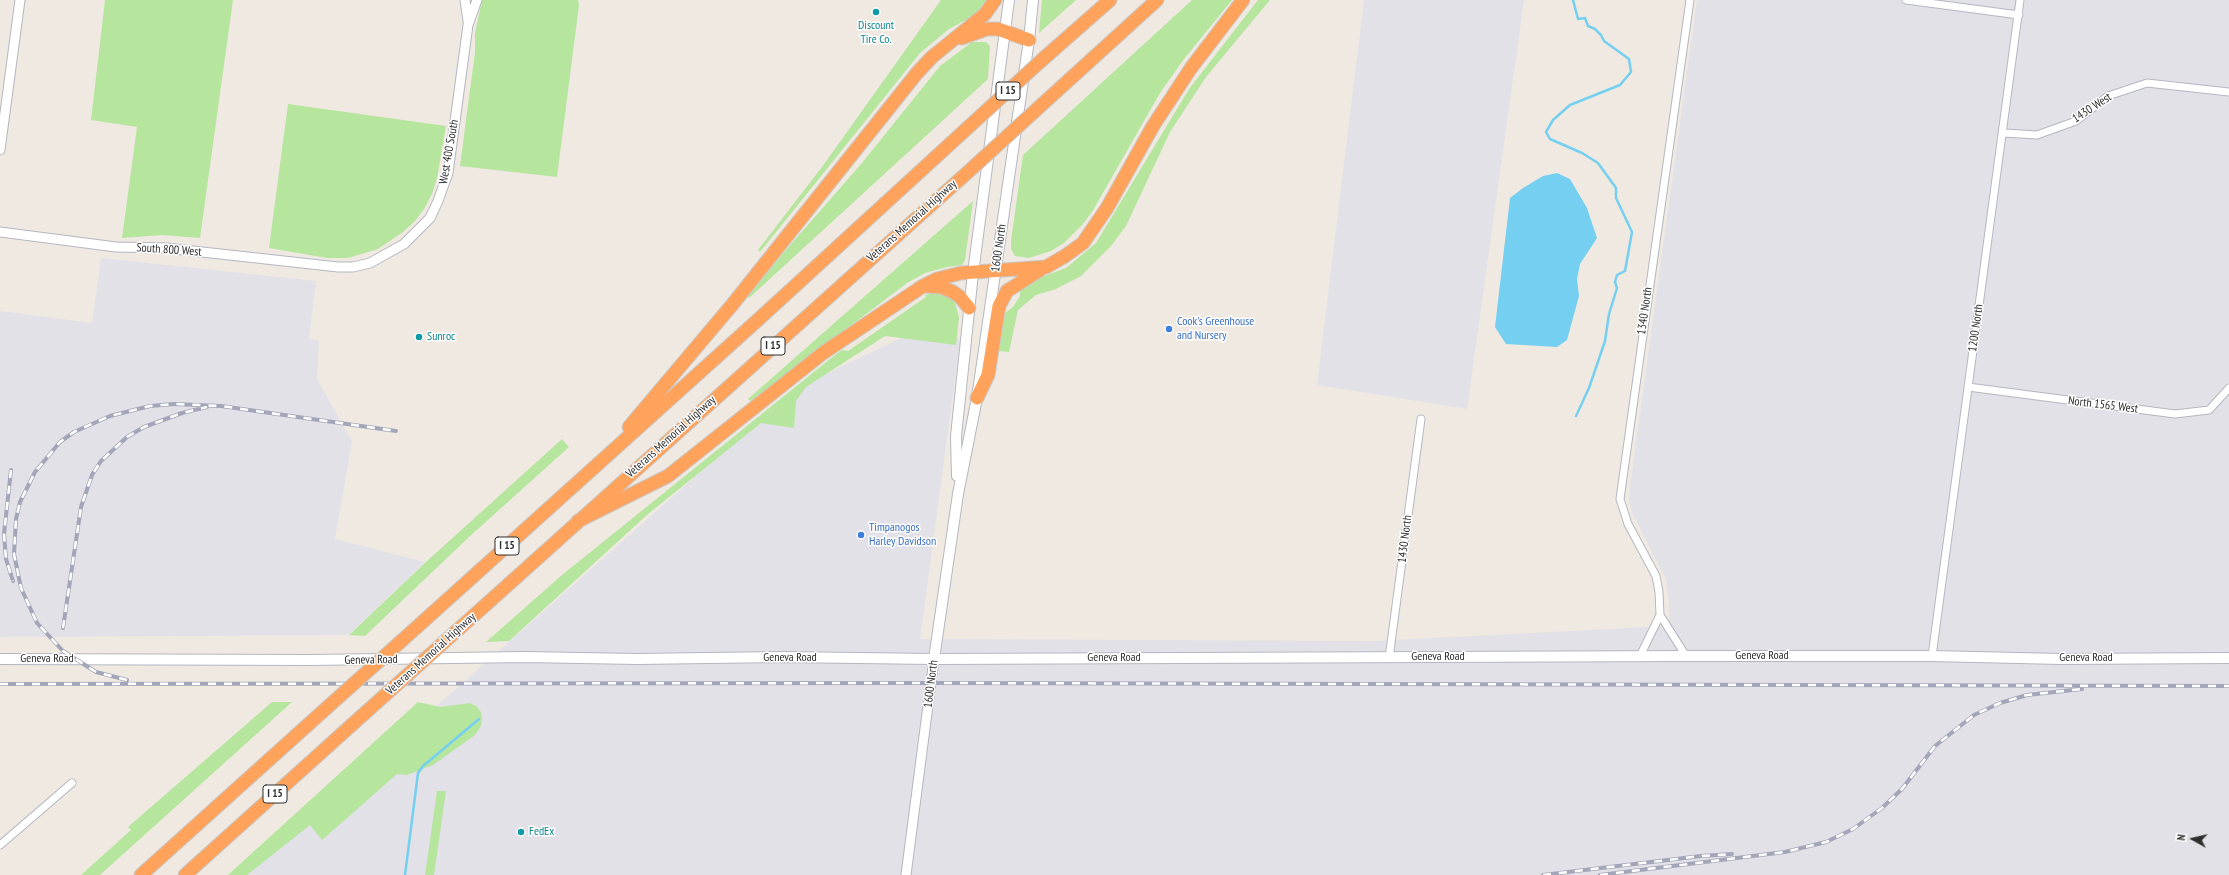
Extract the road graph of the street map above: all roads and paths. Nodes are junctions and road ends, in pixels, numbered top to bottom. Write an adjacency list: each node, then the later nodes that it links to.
1 (20, 0): 19 (street)
2 (465, 0): 14 (street, West 400 South)
3 (477, 0): 14 (street, West 400 South)
4 (995, 0): 17 (highway)
5 (1009, 0): 15 (main road, 1600 North)
6 (1033, 0): 16 (main road, 1600 North)
7 (1110, 0): 33 (highway, I 15, bridge)
8 (1157, 0): 35 (highway, Veterans Memorial Highway / I 15, bridge)
9 (1244, 0): 24 (highway)
10 (1690, 0): 36 (street, 1340 North)
11 (1906, 0): 13 (street)
12 (2020, 0): 13 (street, 1200 North)
13 (2018, 15): 20 (street, 1200 North)
14 (468, 25): 23 (street, West 400 South)
15 (1006, 31): 16 (highway); 17 (highway); 26 (main road, 1600 North)
16 (1029, 40): 25 (main road, 1600 North)
17 (947, 45): 33 (highway)
18 (2229, 92): 20 (street, 1430 West)
19 (3, 106): 21 (street)
20 (2004, 133): 29 (street, 1200 North)
21 (0, 150)
22 (0, 232): 23 (street, South 800 West)
23 (338, 267)
24 (1046, 267): 25 (highway); 31 (highway)
25 (996, 272): 26 (highway); 31 (main road, 1600 North)
26 (973, 273): 27 (highway); 28 (main road, 1600 North)
27 (923, 286): 28 (highway); 35 (highway)
28 (969, 308): 34 (main road, 1600 North)
29 (1968, 388): 30 (street, North 1565 West); 39 (street, 1200 North)
30 (2229, 388)
31 (977, 398): 34 (main road, 1600 North)
32 (1420, 420): 40 (street, 1430 North)
33 (597, 465): 46 (highway, I 15, bridge)
34 (958, 494): 43 (main road, 1600 North)
35 (578, 521): 47 (highway, Veterans Memorial Highway / I 15, bridge)
36 (1660, 615): 37 (street); 38 (street)
37 (1640, 656): 38 (main road, Geneva Road); 40 (main road, Geneva Road)
38 (1686, 656): 39 (main road, Geneva Road)
39 (1932, 656): 41 (main road, Geneva Road)
40 (1389, 658): 43 (main road, Geneva Road)
41 (2229, 658)
42 (0, 659): 43 (main road, Geneva Road)
43 (934, 659): 48 (street, 1600 North)
44 (72, 783): 45 (street)
45 (0, 845)
46 (141, 875)
47 (185, 875)
48 (906, 875)

